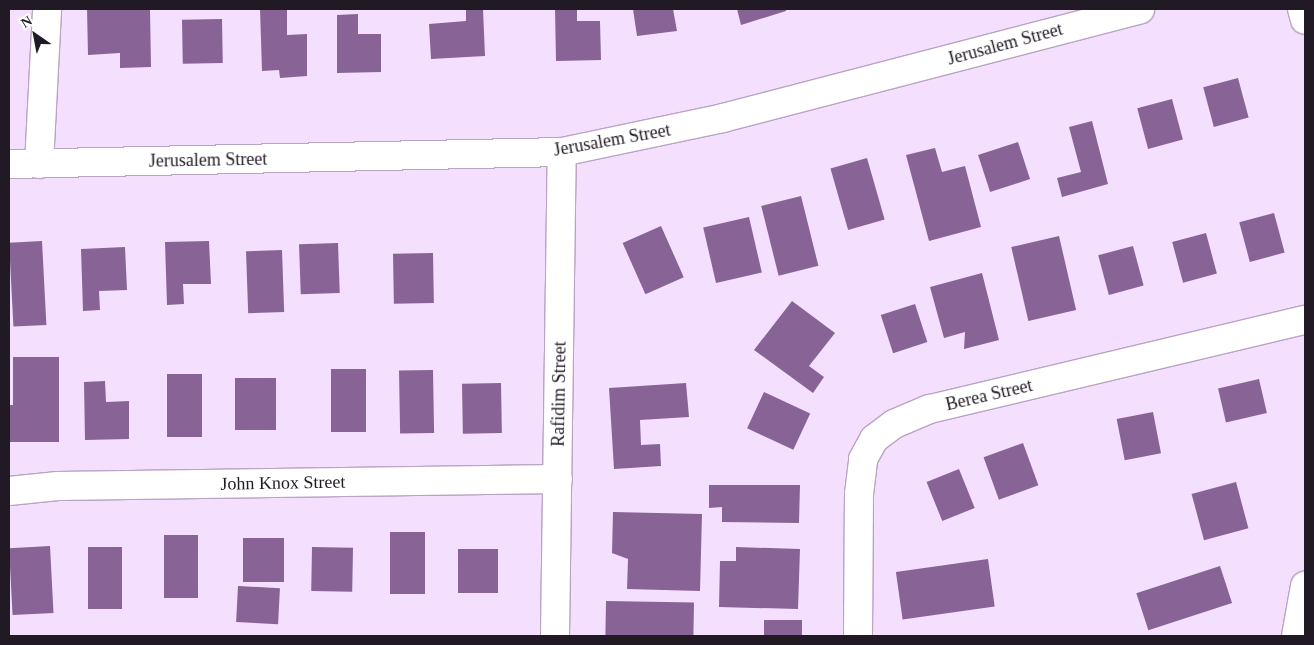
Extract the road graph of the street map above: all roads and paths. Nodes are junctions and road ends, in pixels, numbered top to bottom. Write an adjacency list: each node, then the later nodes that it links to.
1 (47, 9): 7 (street)
2 (1140, 9): 5 (street, Jerusalem Street)
3 (1302, 9): 4 (street)
4 (1305, 20)
5 (562, 152): 7 (street, Jerusalem Street); 9 (street, Rafidim Street)
6 (9, 164): 7 (street, Jerusalem Street)
7 (39, 164)
8 (1305, 320): 13 (street, Berea Street)
9 (558, 480): 10 (street, John Knox Street); 12 (street, Rafidim Street)
10 (9, 490)
11 (1305, 586): 14 (street)
12 (555, 636)
13 (858, 636)
14 (1296, 636)

